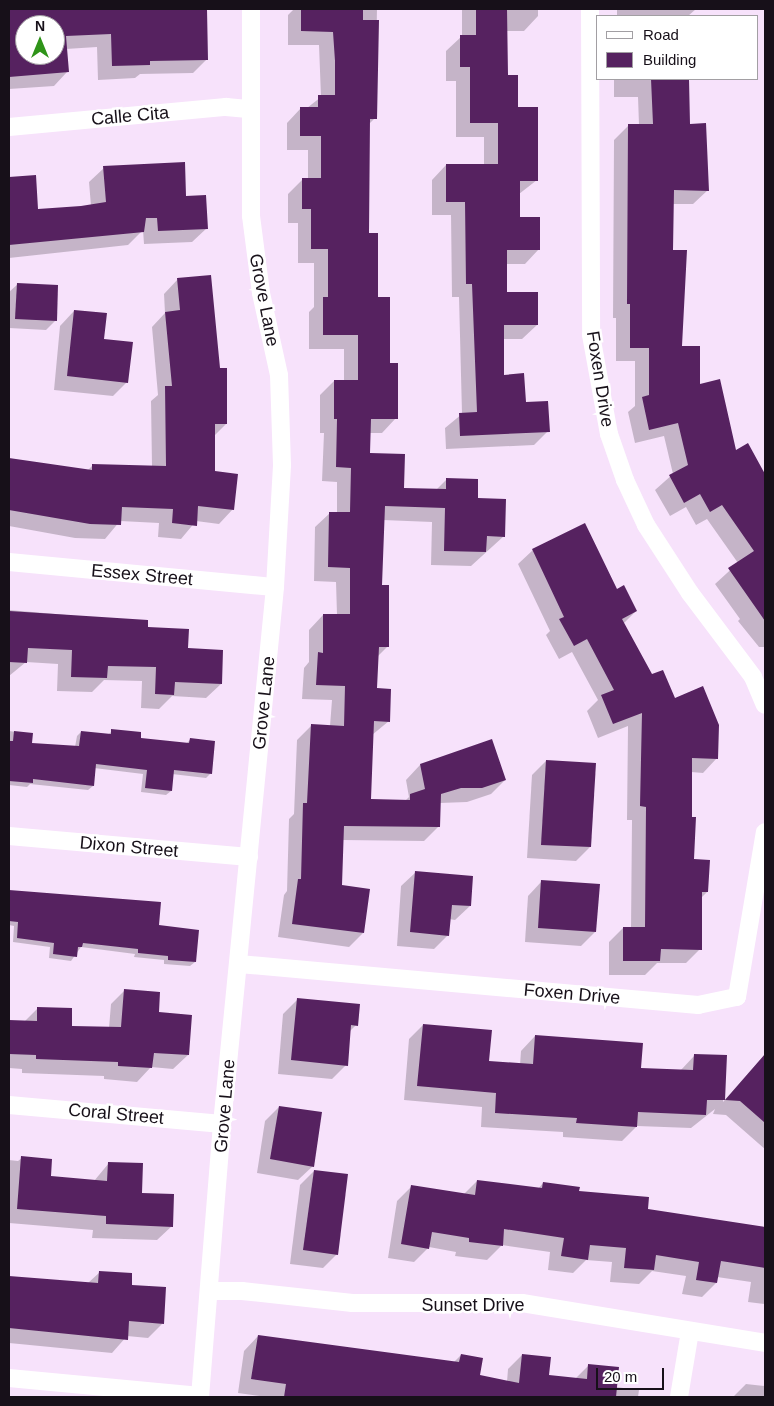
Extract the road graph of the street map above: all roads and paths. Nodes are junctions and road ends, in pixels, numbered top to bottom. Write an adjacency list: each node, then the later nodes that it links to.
1 (251, 9): 3 (street, Grove Lane)
2 (590, 9): 7 (street, Foxen Drive)
3 (251, 109): 4 (street, Calle Cita); 6 (street, Grove Lane)
4 (9, 127)
5 (9, 562): 6 (street, Essex Street)
6 (275, 586): 10 (street, Grove Lane)
7 (765, 705)
8 (765, 832): 11 (street, Foxen Drive)
9 (9, 836): 10 (street, Dixon Street)
10 (249, 858): 11 (street, Grove Lane)
11 (239, 964): 13 (street, Grove Lane)
12 (9, 1105): 13 (street, Coral Street)
13 (222, 1124): 14 (street, Grove Lane)
14 (209, 1291): 15 (street, Sunset Drive); 18 (street, Grove Lane)
15 (690, 1331): 16 (street, Sunset Drive); 19 (street)
16 (765, 1344)
17 (9, 1378): 18 (street)
18 (200, 1397)
19 (679, 1397)

